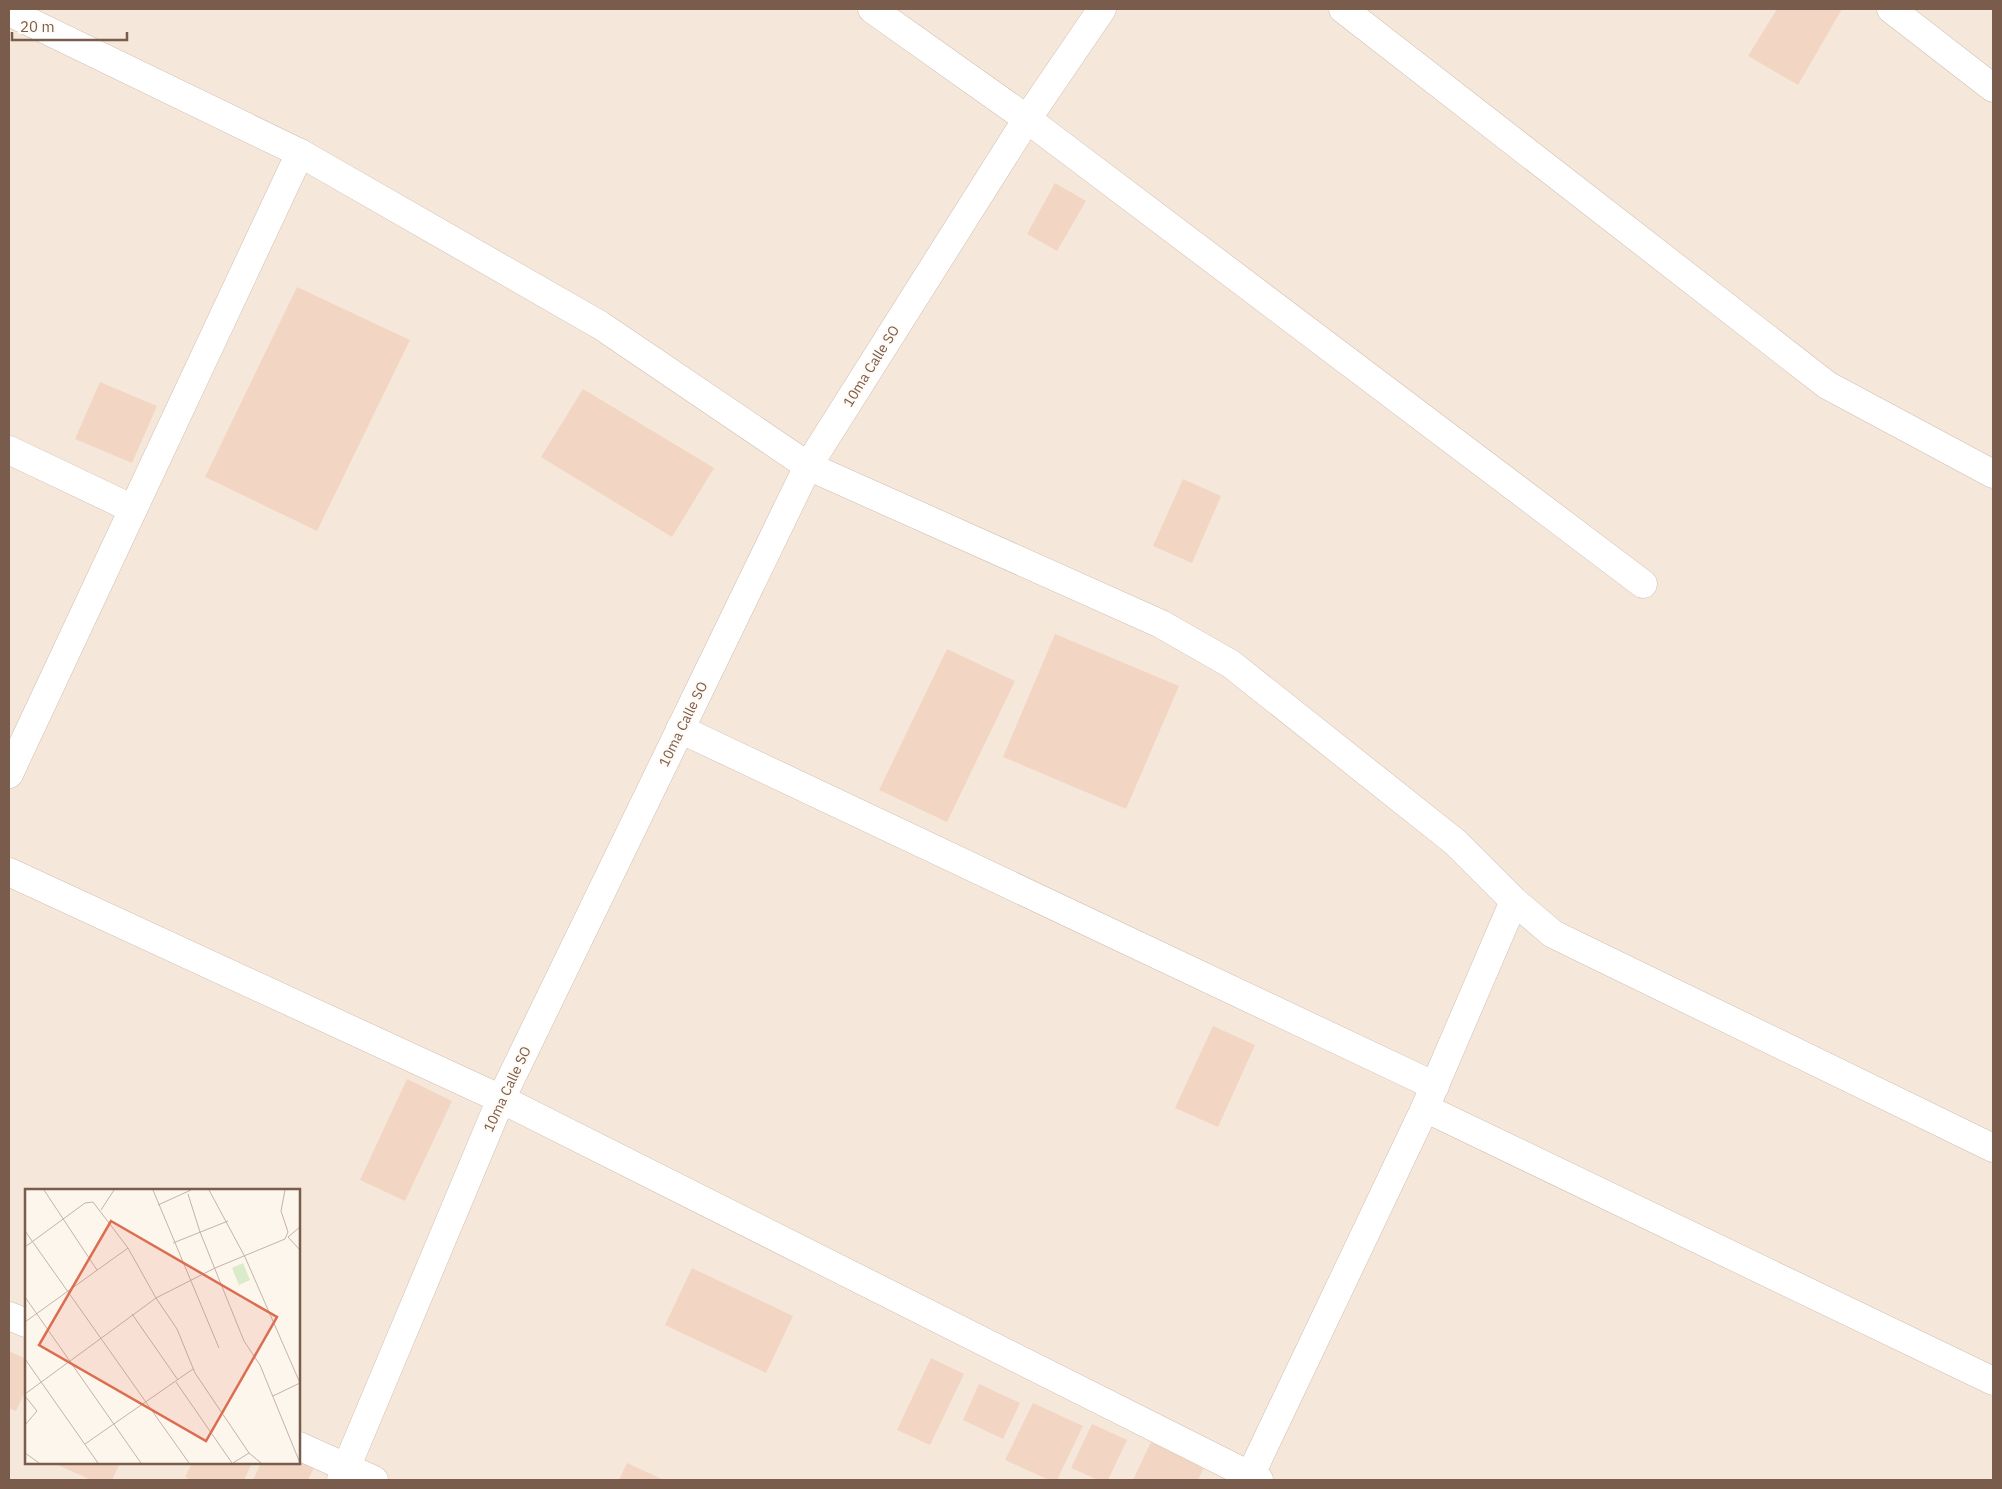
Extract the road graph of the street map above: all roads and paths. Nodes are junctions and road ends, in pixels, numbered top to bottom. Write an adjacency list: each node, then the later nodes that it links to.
1 (872, 9): 7 (street)
2 (1102, 9): 7 (street, 10ma Calle SO)
3 (1343, 9): 11 (street)
4 (1891, 9): 6 (street)
5 (9, 12): 8 (street)
6 (1993, 88)
7 (1027, 119): 10 (street, 10ma Calle SO); 13 (street)
8 (300, 153): 10 (street); 12 (street)
9 (9, 450): 12 (street)
10 (808, 466): 14 (street, 10ma Calle SO); 17 (street)
11 (1993, 474)
12 (133, 509): 15 (street)
13 (1643, 584)
14 (680, 729): 18 (street); 19 (street, 10ma Calle SO)
15 (9, 774)
16 (9, 872): 19 (street)
17 (1514, 901): 18 (street); 20 (street)
18 (1430, 1097): 23 (street); 26 (street)
19 (500, 1099): 25 (street, 10ma Calle SO); 26 (street)
20 (1993, 1148)
21 (9, 1316): 22 (street)
22 (25, 1323)
23 (1993, 1381)
24 (300, 1447): 25 (street)
25 (344, 1474): 27 (street)
26 (1252, 1479)
27 (374, 1480)

